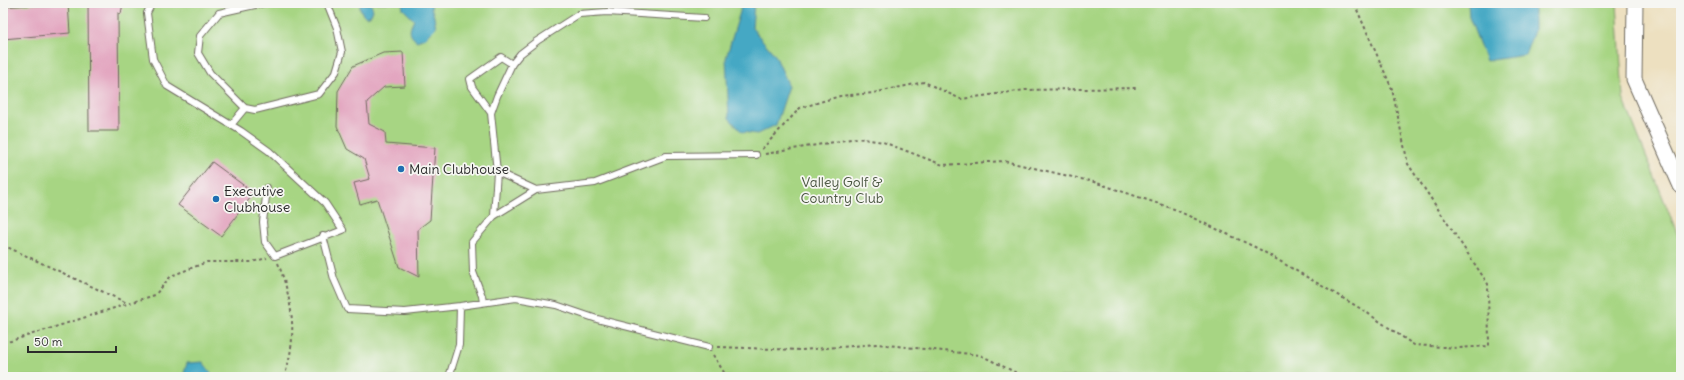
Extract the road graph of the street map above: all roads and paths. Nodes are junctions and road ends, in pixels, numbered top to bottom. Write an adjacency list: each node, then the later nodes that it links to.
1 (152, 3): 11 (lane)
2 (264, 3): 9 (lane)
3 (327, 3): 9 (lane)
4 (1354, 3): 12 (path)
5 (1635, 3): 14 (street)
6 (704, 18): 7 (lane)
7 (512, 64): 10 (lane); 10 (lane)
8 (1137, 88): 12 (path)
9 (245, 108): 11 (lane)
10 (491, 113): 13 (lane)
11 (231, 125): 18 (lane)
12 (756, 155): 16 (lane)
13 (498, 172): 16 (lane); 17 (lane)
14 (1681, 186)
15 (267, 188): 20 (lane)
16 (536, 190): 17 (lane)
17 (494, 216): 21 (lane)
18 (323, 236): 20 (lane); 23 (lane)
19 (3, 245): 22 (path)
20 (275, 256): 22 (path); 26 (path)
21 (483, 303): 23 (lane); 25 (lane)
22 (128, 304): 24 (path)
23 (460, 306): 27 (lane)
24 (3, 342)
25 (709, 347): 28 (path); 29 (path)
26 (284, 377)
27 (449, 377)
28 (727, 377)
29 (1025, 377)

